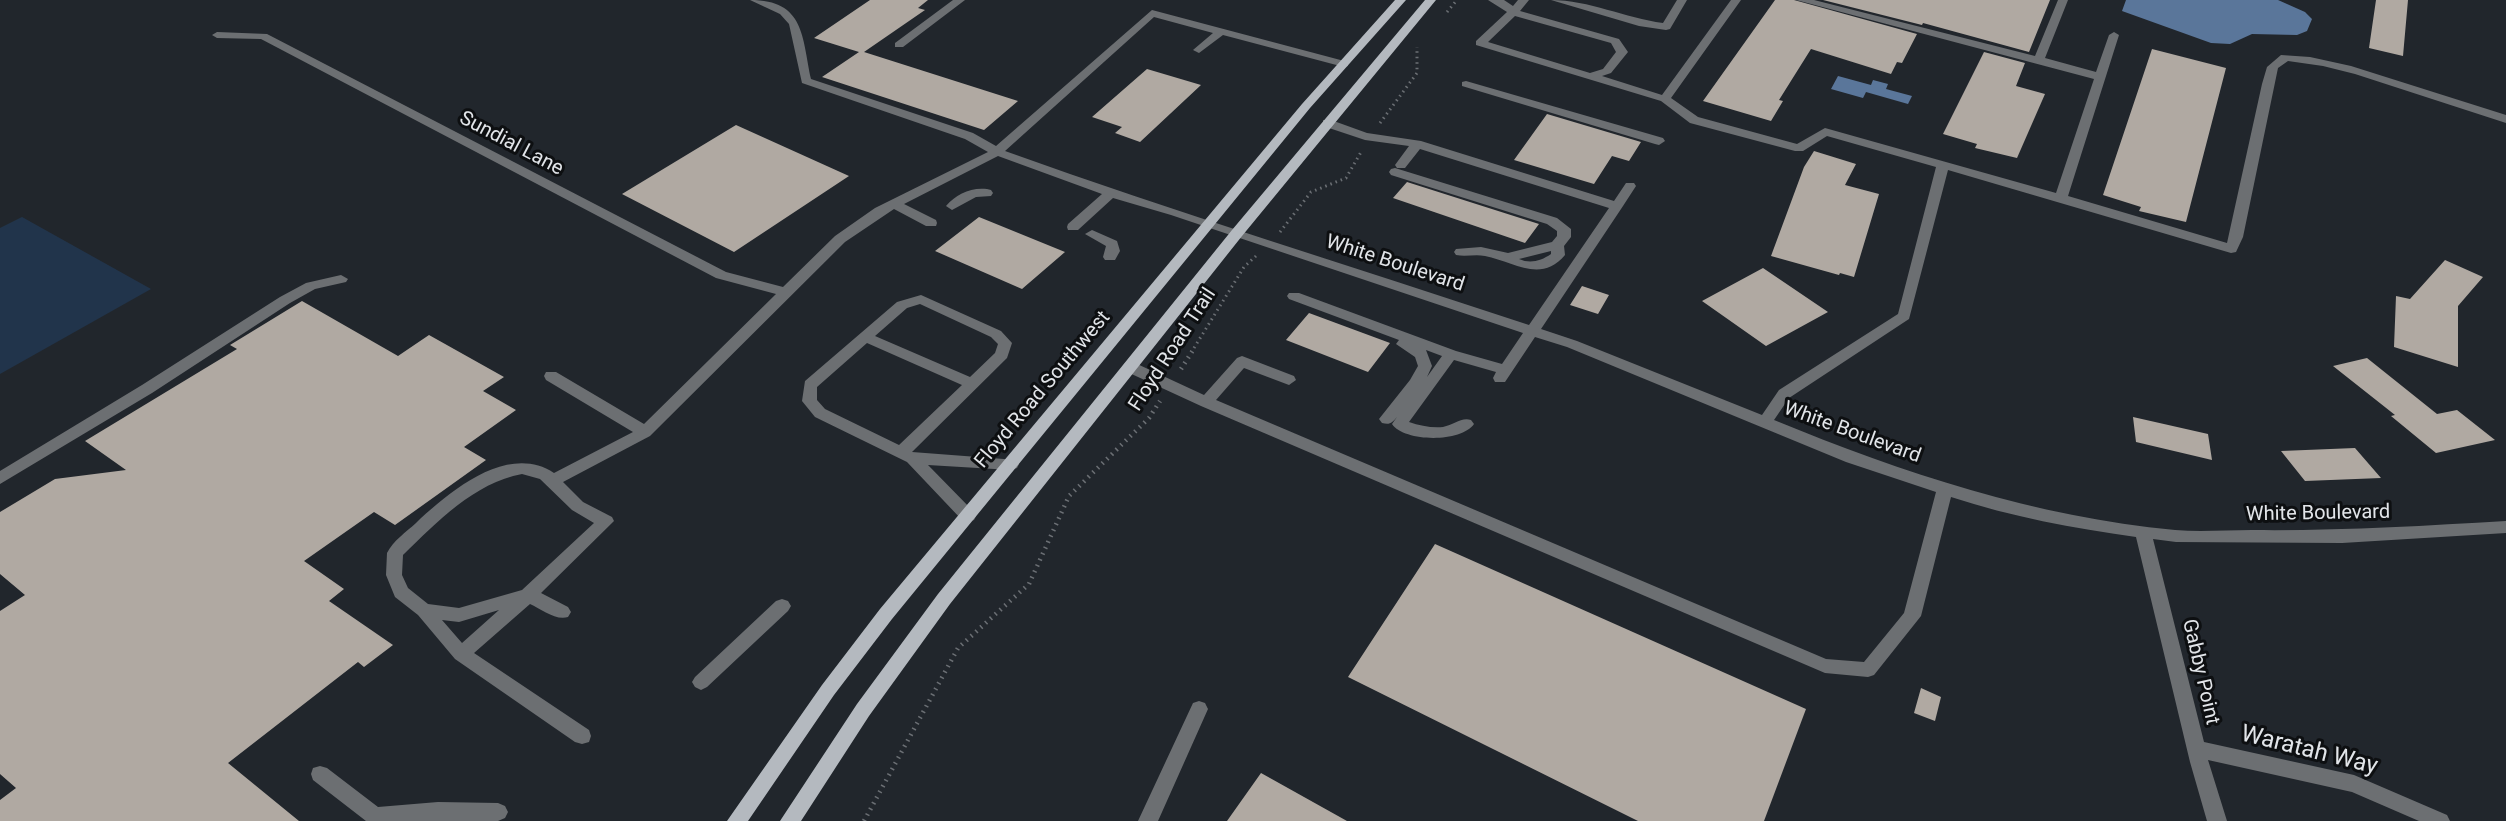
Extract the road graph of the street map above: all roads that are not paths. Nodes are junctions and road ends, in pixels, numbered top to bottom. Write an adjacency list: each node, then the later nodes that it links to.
1 (755, 0): 28 (street, White Boulevard)
2 (960, 0): 16 (street)
3 (1401, 0): 19 (main road, Floyd Road Southwest)
4 (1431, 0): 25 (main road)
5 (1493, 0): 12 (street)
6 (1524, 0): 12 (street)
7 (1556, 0): 11 (street)
8 (1736, 0): 23 (street)
9 (1801, 0): 18 (street)
10 (2063, 0): 18 (street)
11 (1679, 5)
12 (1513, 12): 20 (street); 20 (street)
13 (1222, 31): 17 (street); 19 (street); 28 (street)
14 (218, 35): 45 (street, Sundial Lane)
15 (2114, 35): 21 (street)
16 (899, 45)
17 (1199, 50)
18 (2039, 60): 21 (street)
19 (1344, 64): 38 (main road, Floyd Road Southwest)
20 (1590, 76): 23 (street)
21 (2100, 77): 33 (street)
22 (1466, 84): 26 (street)
23 (1665, 99): 29 (street)
24 (2506, 118): 33 (street)
25 (1328, 123): 27 (street); 40 (main road)
26 (1659, 141)
27 (1418, 144): 36 (street); 42 (street)
28 (997, 152): 32 (street, White Boulevard); 34 (street)
29 (1943, 165): 33 (street); 55 (street)
30 (1630, 186): 36 (street)
31 (987, 193): 35 (street)
32 (1112, 193): 38 (street, White Boulevard); 39 (street)
33 (2061, 198)
34 (894, 204): 37 (street); 45 (street)
35 (952, 206)
36 (1617, 206): 46 (street)
37 (931, 223)
38 (1211, 224): 40 (street, White Boulevard); 59 (main road, Floyd Road Southwest)
39 (1073, 226)
40 (1237, 233): 46 (street, White Boulevard); 49 (main road)
41 (1092, 234): 43 (street)
42 (1461, 252)
43 (1110, 257)
44 (341, 279): 60 (street)
45 (787, 293): 57 (street)
46 (1530, 330): 48 (street); 55 (street, White Boulevard)
47 (865, 337): 52 (street); 52 (street); 58 (street)
48 (1451, 354): 54 (street); 54 (street)
49 (1130, 366): 53 (street); 78 (main road)
50 (551, 376): 57 (street)
51 (1289, 380): 53 (street)
52 (972, 384): 58 (street)
53 (1206, 402): 62 (street)
54 (1398, 423): 56 (street)
55 (1765, 423): 62 (street, White Boulevard)
56 (1466, 424)
57 (645, 432): 61 (street)
58 (907, 455): 59 (street); 63 (street)
59 (1011, 464): 63 (main road, Floyd Road Southwest)
60 (0, 478)
61 (553, 480): 66 (street); 68 (street)
62 (1945, 489): 65 (street, White Boulevard)
63 (968, 516): 77 (main road, Floyd Road Southwest)
64 (2506, 527): 65 (street, White Boulevard)
65 (2144, 531): 74 (street, Gabby Point)
66 (528, 595): 68 (street); 69 (street); 70 (street)
67 (782, 606): 71 (street)
68 (424, 610): 70 (street)
69 (562, 612)
70 (461, 654): 73 (street)
71 (701, 682)
72 (1199, 709): 79 (street)
73 (582, 736)
74 (2196, 749): 80 (street, Gabby Point); 81 (street, Waratah Way)
75 (320, 774): 76 (street)
76 (498, 812)
77 (737, 821)
78 (790, 821)
79 (1148, 821)
80 (2217, 821)
81 (2440, 821)

